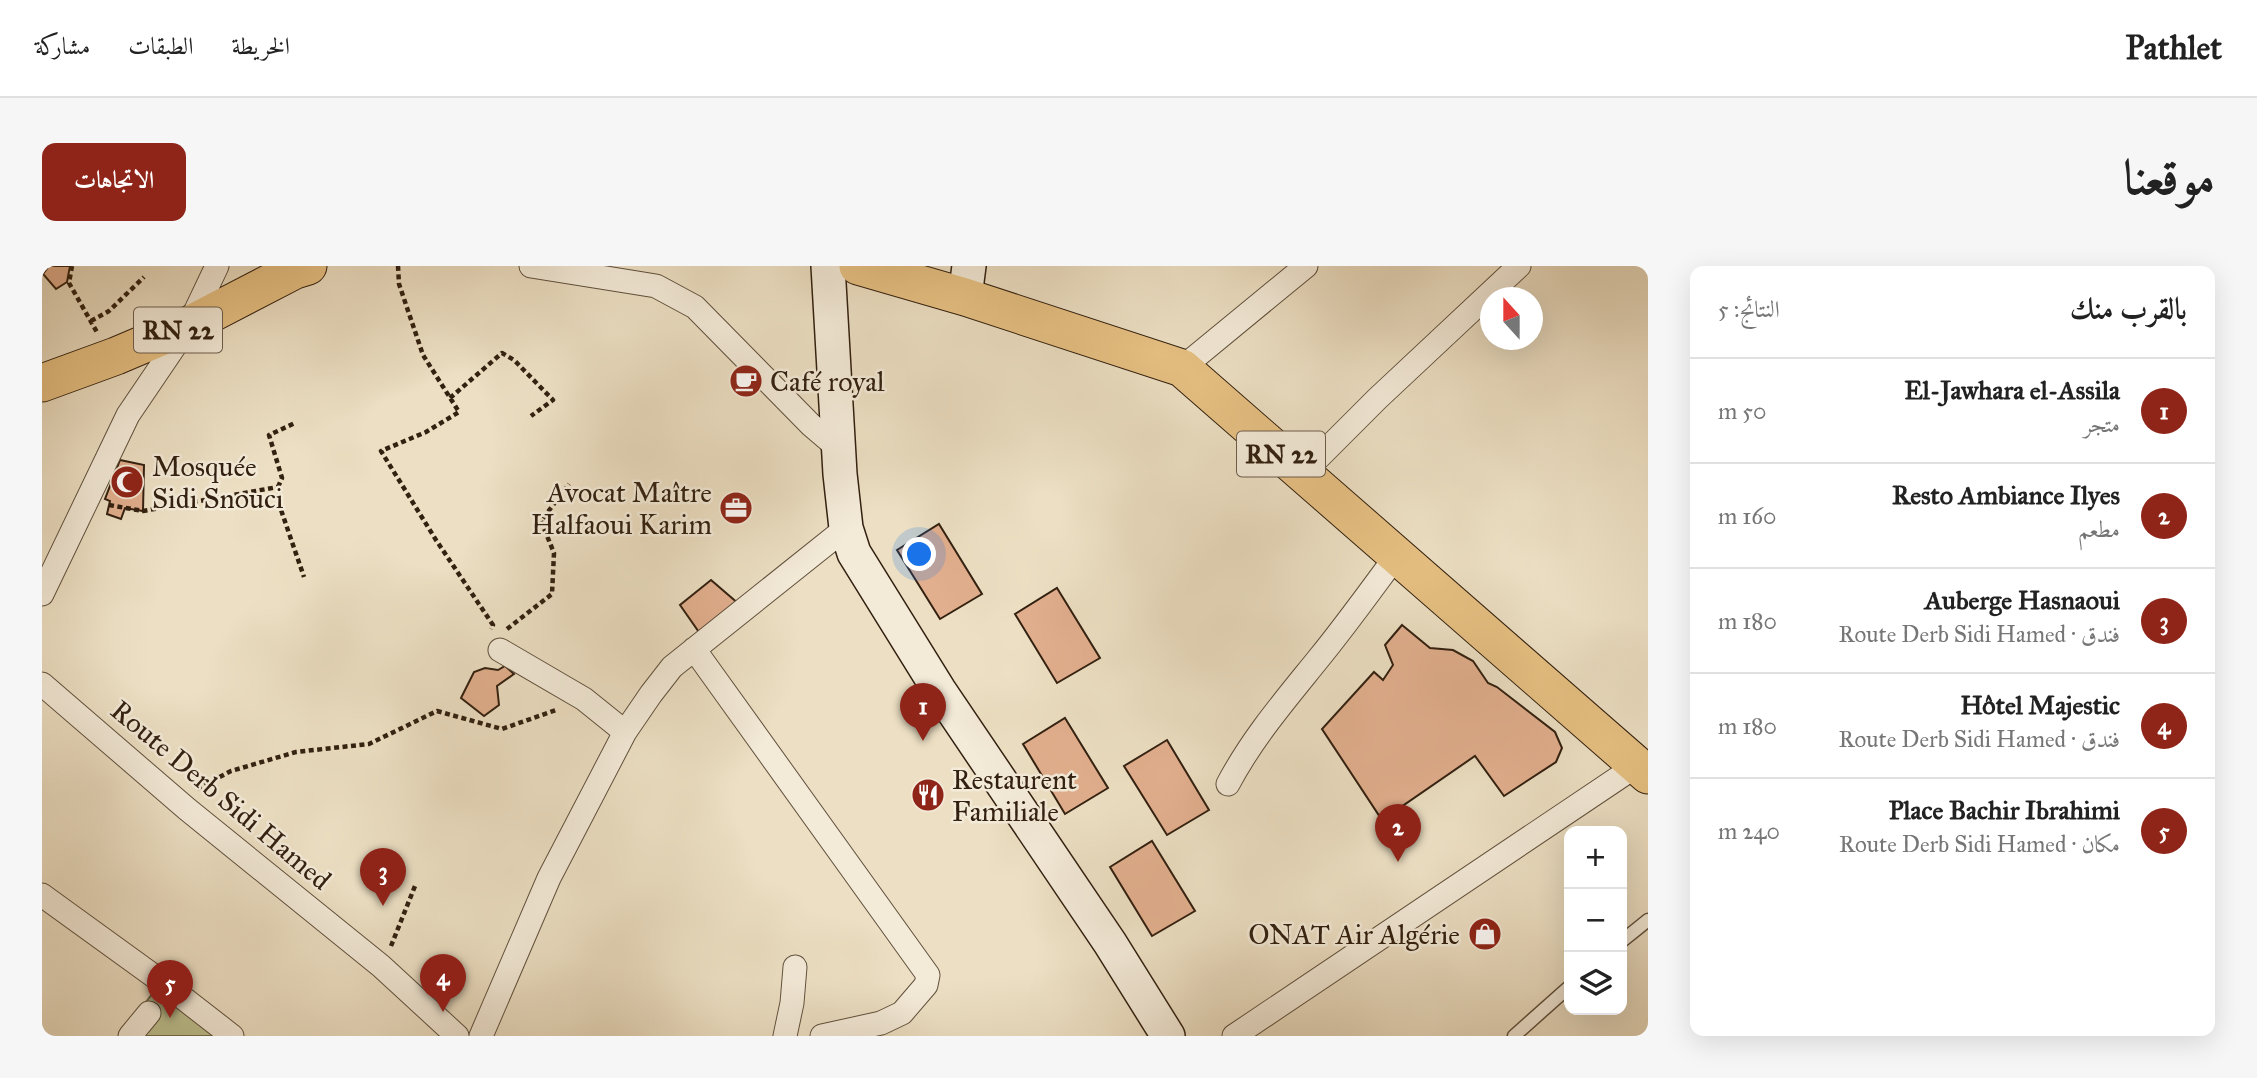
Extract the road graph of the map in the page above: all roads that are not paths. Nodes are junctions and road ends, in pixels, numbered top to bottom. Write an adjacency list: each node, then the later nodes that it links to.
1 (217, 266): 9 (street)
2 (308, 266): 9 (main road, RN 22)
3 (531, 266): 12 (street)
4 (828, 266): 12 (main road)
5 (858, 266): 8 (main road, RN 22)
6 (1306, 266): 10 (street)
7 (1519, 266): 13 (street)
8 (967, 281): 10 (main road, RN 22)
9 (189, 326): 11 (main road, RN 22); 16 (street)
10 (1182, 368): 13 (main road, RN 22)
11 (42, 383)
12 (838, 448): 14 (main road)
13 (1303, 473): 15 (main road, RN 22)
14 (846, 528): 18 (street); 35 (main road)
15 (1397, 555): 21 (main road, RN 22); 22 (street)
16 (42, 594)
17 (495, 646): 20 (street)
18 (694, 649): 20 (street); 34 (street)
19 (42, 684): 31 (street, Route Derb Sidi Hamed)
20 (625, 732): 32 (street)
21 (1644, 767): 36 (street)
22 (1228, 784)
23 (42, 895): 30 (street)
24 (1648, 920): 25 (lane)
25 (1627, 937)
26 (795, 967): 33 (street)
27 (1564, 991): 37 (lane)
28 (149, 1013): 29 (street)
29 (130, 1036)
30 (232, 1036)
31 (457, 1036)
32 (481, 1036)
33 (785, 1036)
34 (822, 1036)
35 (1168, 1036)
36 (1234, 1036)
37 (1514, 1036)

